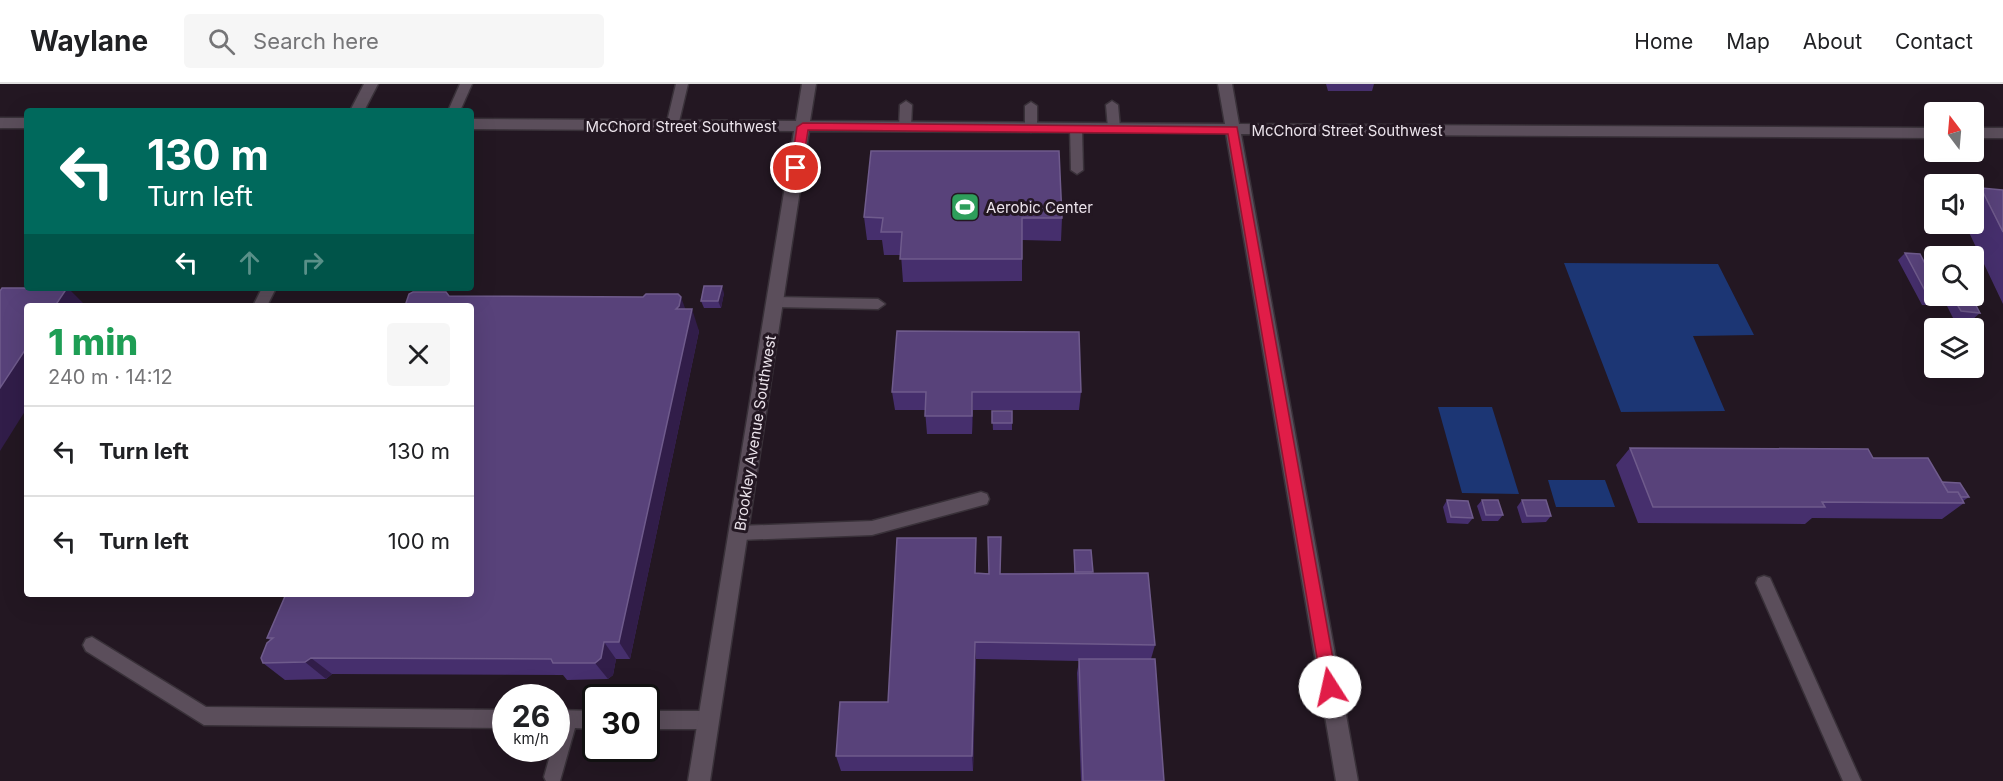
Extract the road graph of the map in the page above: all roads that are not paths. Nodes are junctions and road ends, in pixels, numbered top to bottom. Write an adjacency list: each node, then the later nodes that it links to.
1 (371, 84): 9 (street)
2 (466, 84): 10 (lane)
3 (682, 84): 14 (lane)
4 (809, 84): 15 (street, Brookley Avenue Southwest)
5 (1225, 84): 20 (street)
6 (906, 105): 16 (lane)
7 (1112, 105): 19 (lane)
8 (1031, 106): 17 (lane)
9 (359, 108)
10 (455, 108)
11 (0, 123): 12 (street)
12 (24, 123)
13 (474, 124): 14 (street, McChord Street Southwest)
14 (672, 126): 15 (street, McChord Street Southwest)
15 (803, 127): 16 (street, McChord Street Southwest); 25 (street, Brookley Avenue Southwest)
16 (905, 127): 17 (street, McChord Street Southwest)
17 (1031, 128): 18 (street, McChord Street Southwest)
18 (1076, 128): 19 (street, McChord Street Southwest); 24 (lane)
19 (1114, 128): 20 (street, McChord Street Southwest)
20 (1233, 130): 23 (street, McChord Street Southwest); 37 (street)
21 (1984, 133): 22 (street)
22 (2003, 133)
23 (1924, 134)
24 (1077, 170)
25 (775, 302): 26 (lane); 28 (street, Brookley Avenue Southwest)
26 (878, 304)
27 (981, 499): 28 (lane)
28 (739, 533): 33 (street, Brookley Avenue Southwest)
29 (1764, 583): 38 (lane)
30 (92, 645): 31 (lane)
31 (492, 719)
32 (660, 720): 33 (lane)
33 (709, 720): 36 (street, Brookley Avenue Southwest)
34 (555, 762): 35 (lane)
35 (553, 777)
36 (699, 781)
37 (1347, 781)
38 (1852, 781)

